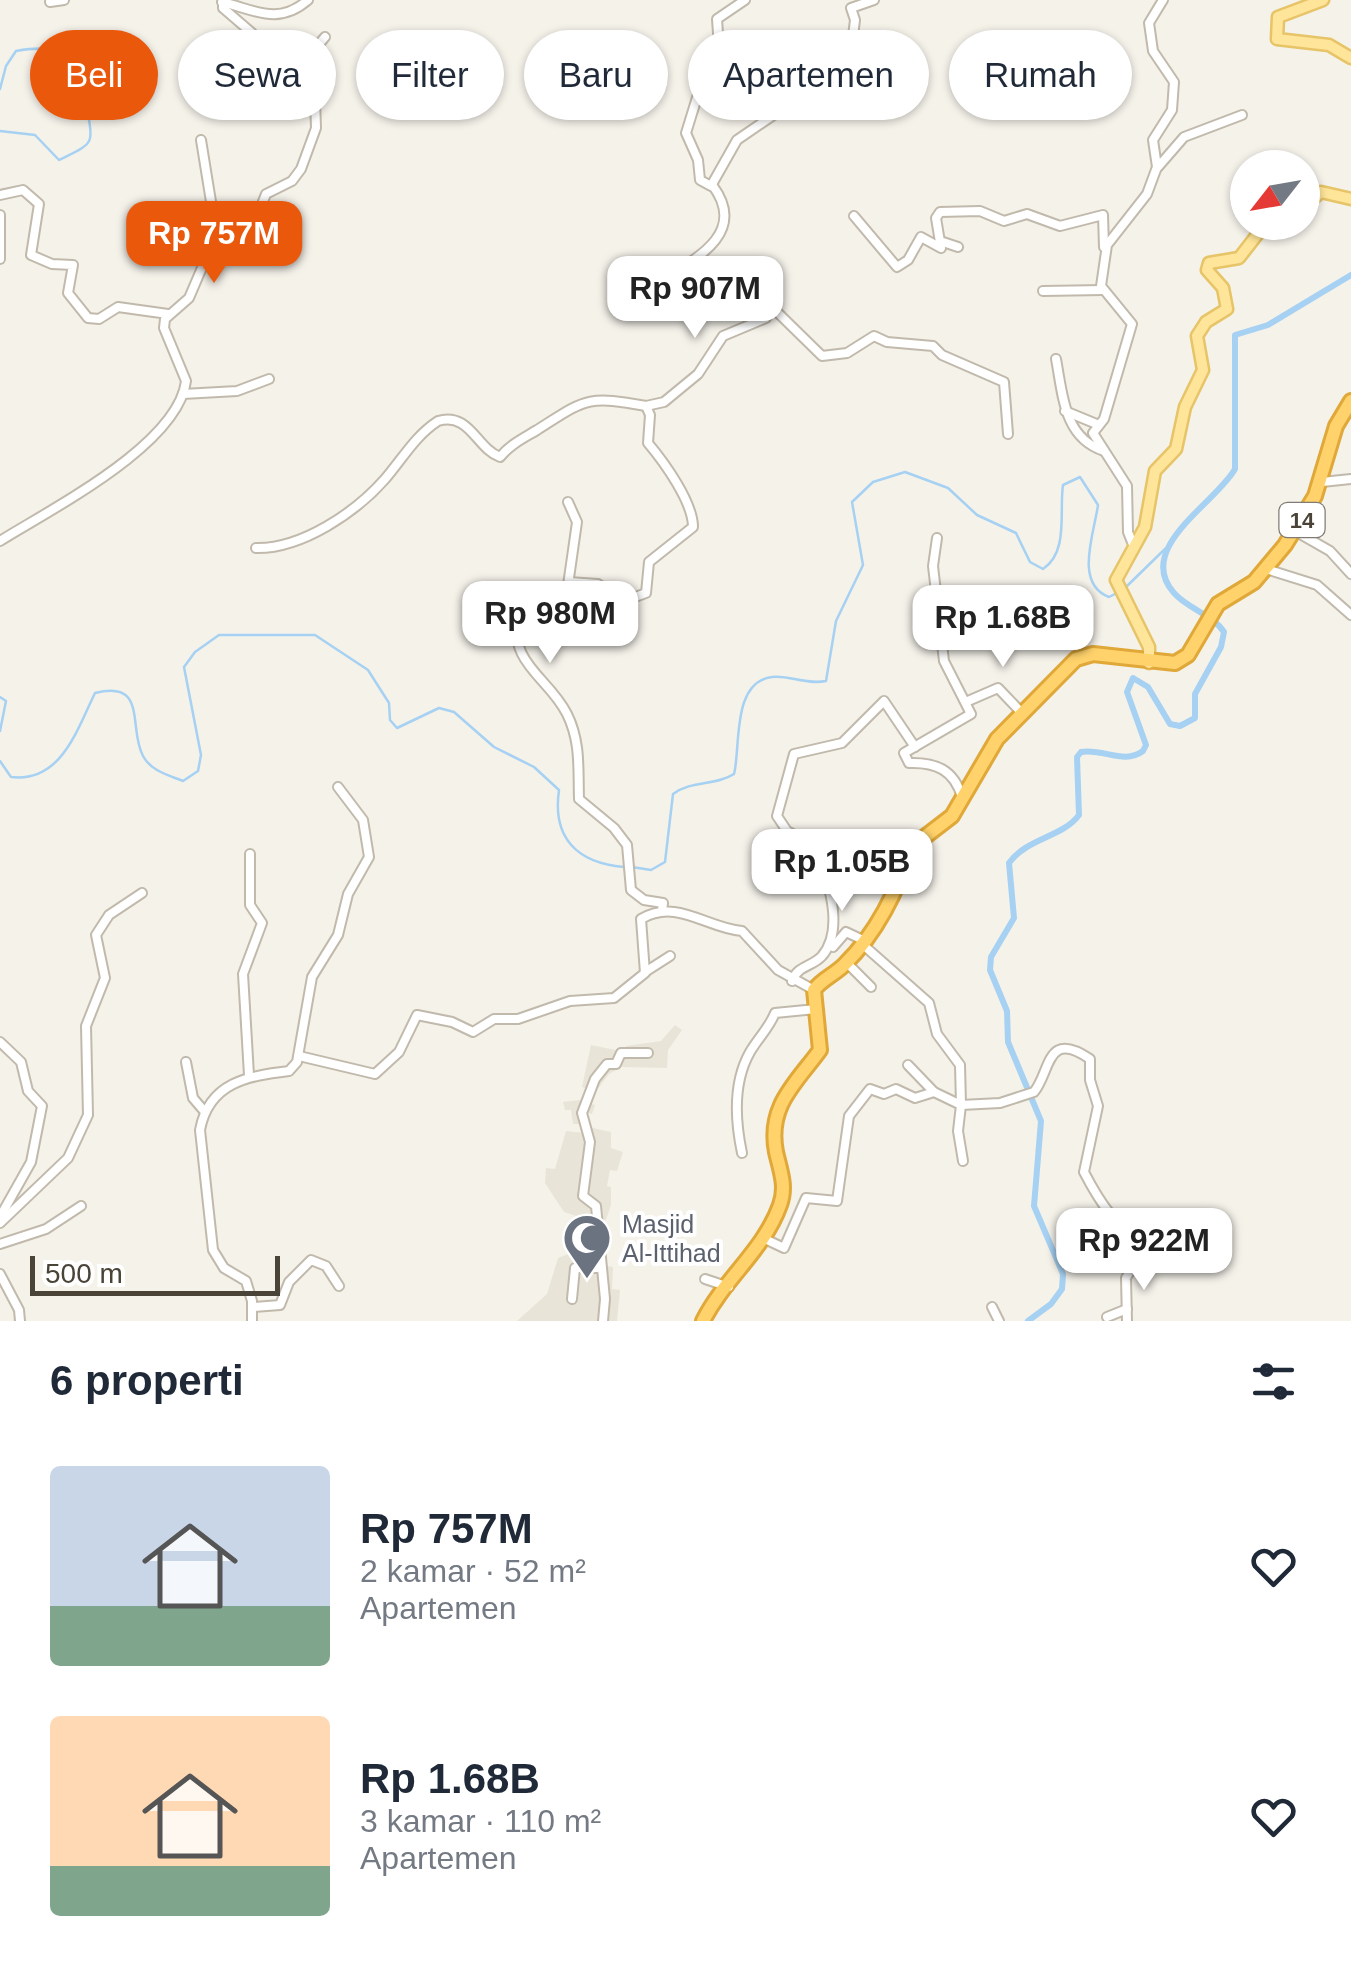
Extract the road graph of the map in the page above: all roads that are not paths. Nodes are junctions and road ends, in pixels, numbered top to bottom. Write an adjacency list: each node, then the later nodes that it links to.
1 (64, 0): 8 (street)
2 (308, 0): 7 (street)
3 (745, 0): 15 (street)
4 (874, 0): 15 (street)
5 (1163, 0): 14 (street)
6 (1323, 0): 10 (main road)
7 (223, 1): 9 (street)
8 (50, 2)
9 (248, 30)
10 (1351, 58)
11 (1242, 115): 14 (street)
12 (315, 120): 25 (street)
13 (200, 140): 25 (street)
14 (1156, 170): 24 (street)
15 (714, 186): 29 (street)
16 (0, 194): 30 (street)
17 (1320, 194): 18 (main road)
18 (1351, 199)
19 (0, 216): 26 (street)
20 (854, 216): 22 (street)
21 (1254, 240): 46 (main road)
22 (940, 241): 23 (street); 24 (street)
23 (958, 247)
24 (1105, 251): 27 (street)
25 (228, 252): 30 (street)
26 (0, 259)
27 (1104, 290): 28 (street); 37 (street)
28 (1043, 291)
29 (772, 305): 35 (street); 38 (street)
30 (168, 314): 33 (street)
31 (1056, 360): 36 (street)
32 (269, 379): 33 (street)
33 (183, 394): 45 (street)
34 (1351, 401): 41 (highway, 14)
35 (646, 406): 47 (street); 50 (street)
36 (1066, 410): 37 (street); 39 (street)
37 (1099, 425): 39 (street)
38 (1008, 434)
39 (1109, 453): 46 (street)
40 (1351, 479): 41 (street)
41 (1322, 482): 43 (highway, 14)
42 (568, 502): 50 (street)
43 (1295, 531): 48 (highway, 14); 49 (street)
44 (937, 538): 53 (street)
45 (0, 542)
46 (1134, 547): 52 (main road)
47 (256, 548)
48 (1266, 569): 51 (street); 52 (highway, 14)
49 (1351, 574)
50 (568, 582): 60 (street)
51 (1351, 616)
52 (1150, 662): 54 (highway, 14)
53 (968, 702): 54 (street); 55 (street)
54 (1021, 712): 57 (highway, 14)
55 (914, 746): 57 (street); 66 (street)
56 (338, 788): 72 (street)
57 (963, 802): 61 (highway, 14)
58 (250, 854): 75 (street)
59 (142, 892): 82 (street)
60 (662, 911): 65 (street); 66 (street)
61 (862, 941): 62 (street); 64 (highway, 14); 77 (street)
62 (834, 947)
63 (670, 956): 65 (street)
64 (846, 963): 67 (street); 68 (highway, 14)
65 (645, 972): 72 (street)
66 (792, 980): 68 (street)
67 (872, 987)
68 (814, 990): 69 (highway)
69 (816, 1009): 79 (street); 83 (highway)
70 (0, 1042): 82 (street)
71 (648, 1052): 85 (street)
72 (299, 1056): 75 (street)
73 (186, 1062): 78 (street)
74 (908, 1065): 76 (street)
75 (250, 1076): 78 (street)
76 (934, 1092): 77 (street); 83 (street)
77 (962, 1105): 80 (street); 93 (street)
78 (205, 1112): 91 (street)
79 (742, 1153)
80 (963, 1161)
81 (81, 1206): 84 (street)
82 (0, 1220)
83 (763, 1238): 89 (highway)
84 (0, 1244)
85 (601, 1268): 90 (street); 97 (street)
86 (0, 1274): 95 (street)
87 (705, 1279): 89 (street)
88 (340, 1286): 91 (street)
89 (728, 1287): 98 (highway)
90 (572, 1299)
91 (253, 1307): 96 (street)
92 (992, 1307): 99 (street)
93 (1127, 1308): 94 (street); 100 (street)
94 (1107, 1317)
95 (20, 1321)
96 (252, 1321)
97 (603, 1321)
98 (703, 1321)
99 (999, 1321)
100 (1127, 1321)

